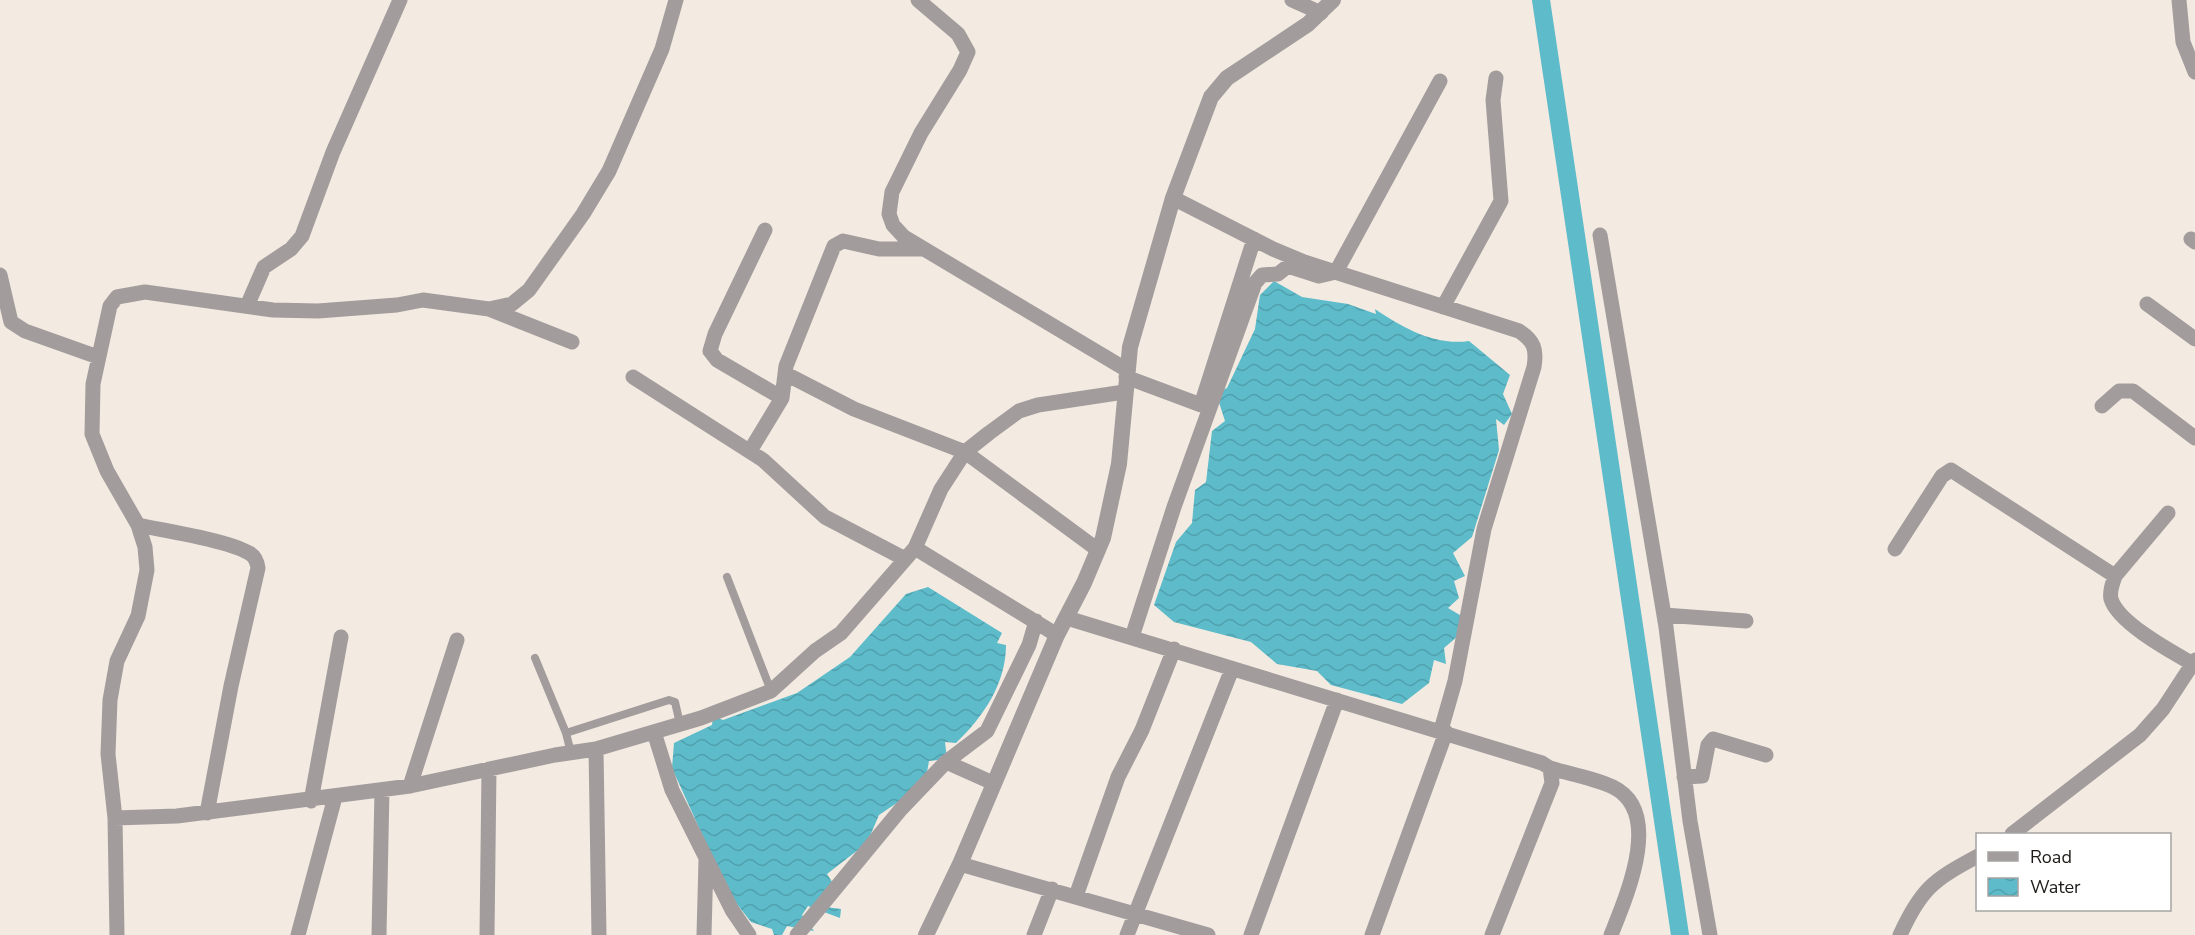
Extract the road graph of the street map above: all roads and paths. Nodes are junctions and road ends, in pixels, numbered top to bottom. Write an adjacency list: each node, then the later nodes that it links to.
1 (400, 0): 19 (street)
2 (676, 0): 21 (street)
3 (918, 0): 15 (street)
4 (1292, 0): 7 (street)
5 (1334, 0): 7 (street)
6 (2180, 0): 8 (street)
7 (1321, 13): 11 (street)
8 (2195, 72)
9 (1496, 78): 20 (street)
10 (1440, 81): 16 (street)
11 (1173, 198): 14 (street); 27 (street)
12 (765, 230): 28 (street)
13 (1600, 235): 40 (street)
14 (1254, 239): 16 (street); 27 (street)
15 (924, 249): 25 (street); 27 (street)
16 (1336, 272): 20 (street); 46 (street)
17 (0, 275): 24 (street)
18 (2147, 304): 22 (street)
19 (248, 306): 21 (street); 24 (street)
20 (1443, 307): 55 (street)
21 (489, 309): 23 (street)
22 (2195, 339)
23 (572, 342)
24 (98, 357): 34 (street)
25 (786, 374): 28 (street); 32 (street)
26 (633, 378): 31 (street)
27 (1126, 380): 32 (street); 36 (street)
28 (782, 398): 31 (street)
29 (2102, 406): 30 (street)
30 (2195, 438)
31 (750, 451): 37 (street)
32 (965, 452): 36 (street); 37 (street)
33 (2168, 513): 38 (street)
34 (138, 525): 70 (street); 71 (street)
35 (1895, 549): 38 (street)
36 (1098, 550): 41 (street)
37 (910, 553): 42 (street); 52 (street)
38 (2115, 576): 50 (street)
39 (727, 577): 52 (lane)
40 (1664, 615): 43 (street); 64 (street)
41 (1067, 618): 44 (street); 46 (street)
42 (1036, 621): 44 (street); 61 (street)
43 (1746, 621)
44 (1057, 635): 65 (street)
45 (341, 637): 69 (street)
46 (1132, 637): 48 (street)
47 (457, 639): 66 (street)
48 (1174, 649): 51 (street); 77 (street)
49 (535, 658): 57 (lane)
50 (2194, 662): 72 (street)
51 (1232, 669): 53 (street); 78 (street)
52 (771, 690): 54 (street)
53 (1337, 700): 55 (street); 91 (street)
54 (680, 724): 56 (street); 57 (lane)
55 (1444, 731): 62 (street); 92 (street)
56 (654, 732): 58 (street); 73 (street)
57 (566, 733): 59 (lane)
58 (596, 749): 59 (street); 83 (street)
59 (571, 753): 63 (street)
60 (1766, 755): 64 (street)
61 (946, 762): 65 (street); 86 (street)
62 (1550, 768): 93 (street); 94 (street)
63 (489, 769): 66 (street); 82 (street)
64 (1684, 777): 95 (street)
65 (993, 783): 75 (street)
66 (410, 786): 67 (street)
67 (382, 790): 68 (street); 81 (street)
68 (335, 797): 69 (street); 80 (street)
69 (311, 801): 70 (street)
70 (207, 813): 71 (street)
71 (115, 818): 79 (street)
72 (2013, 833)
73 (706, 857): 84 (street); 85 (street)
74 (1976, 857): 96 (street)
75 (960, 864): 76 (street); 87 (street)
76 (1052, 889): 77 (street); 88 (street)
77 (1076, 896): 78 (street)
78 (1135, 915): 89 (street); 90 (street)
79 (117, 935)
80 (298, 935)
81 (379, 935)
82 (487, 935)
83 (599, 935)
84 (704, 935)
85 (749, 935)
86 (797, 935)
87 (926, 935)
88 (1034, 935)
89 (1127, 935)
90 (1208, 935)
91 (1251, 935)
92 (1372, 935)
93 (1492, 935)
94 (1611, 935)
95 (1710, 935)
96 (1900, 935)

